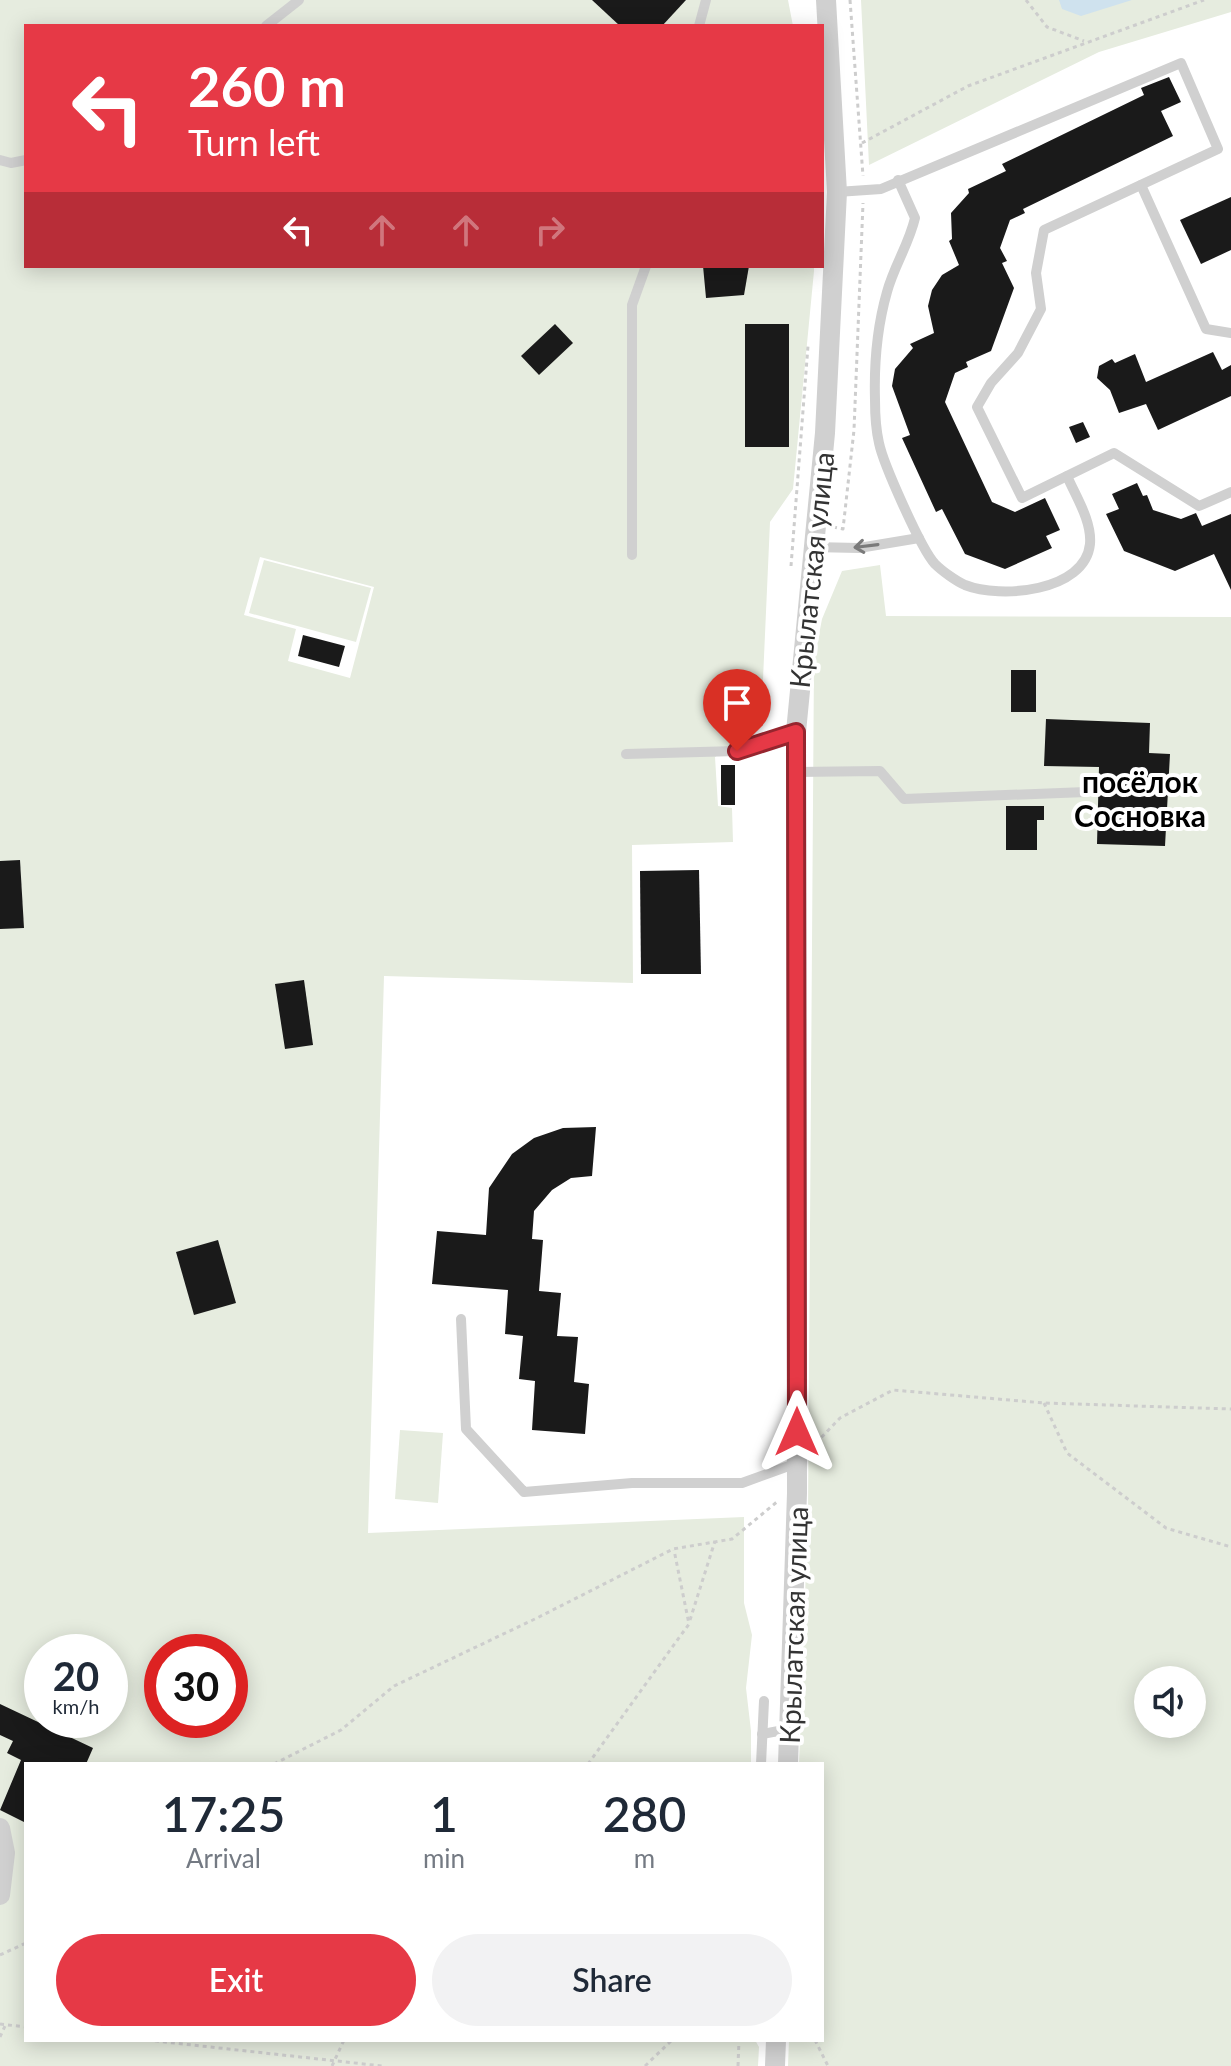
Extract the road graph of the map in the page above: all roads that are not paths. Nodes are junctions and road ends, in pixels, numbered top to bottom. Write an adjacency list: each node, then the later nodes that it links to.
1 (299, 0): 4 (lane)
2 (706, 0): 5 (lane)
3 (826, 0): 10 (street, Крылатская улица)
4 (269, 24)
5 (700, 24)
6 (0, 160): 7 (lane)
7 (24, 160)
8 (898, 180): 9 (lane); 10 (lane); 15 (lane)
9 (1141, 185): 12 (lane); 13 (lane)
10 (837, 192): 16 (street, Крылатская улица)
11 (645, 268): 17 (lane)
12 (1231, 333)
13 (1067, 476): 14 (lane); 15 (lane)
14 (1231, 492)
15 (919, 538): 16 (lane, one-way to 16)
16 (812, 547): 18 (street, Крылатская улица)
17 (632, 555)
18 (796, 732): 19 (lane); 20 (street, Крылатская улица)
19 (626, 754)
20 (796, 772): 21 (lane); 23 (street, Крылатская улица)
21 (1086, 792)
22 (461, 1319): 23 (lane)
23 (797, 1463): 25 (street, Крылатская улица)
24 (764, 1701): 26 (lane)
25 (789, 1729): 26 (lane); 28 (street, Крылатская улица)
26 (762, 1734): 27 (lane)
27 (761, 1762)
28 (788, 1762)
29 (0, 1828): 30 (street)
30 (0, 1895)
31 (776, 2042): 32 (street)
32 (775, 2066)

